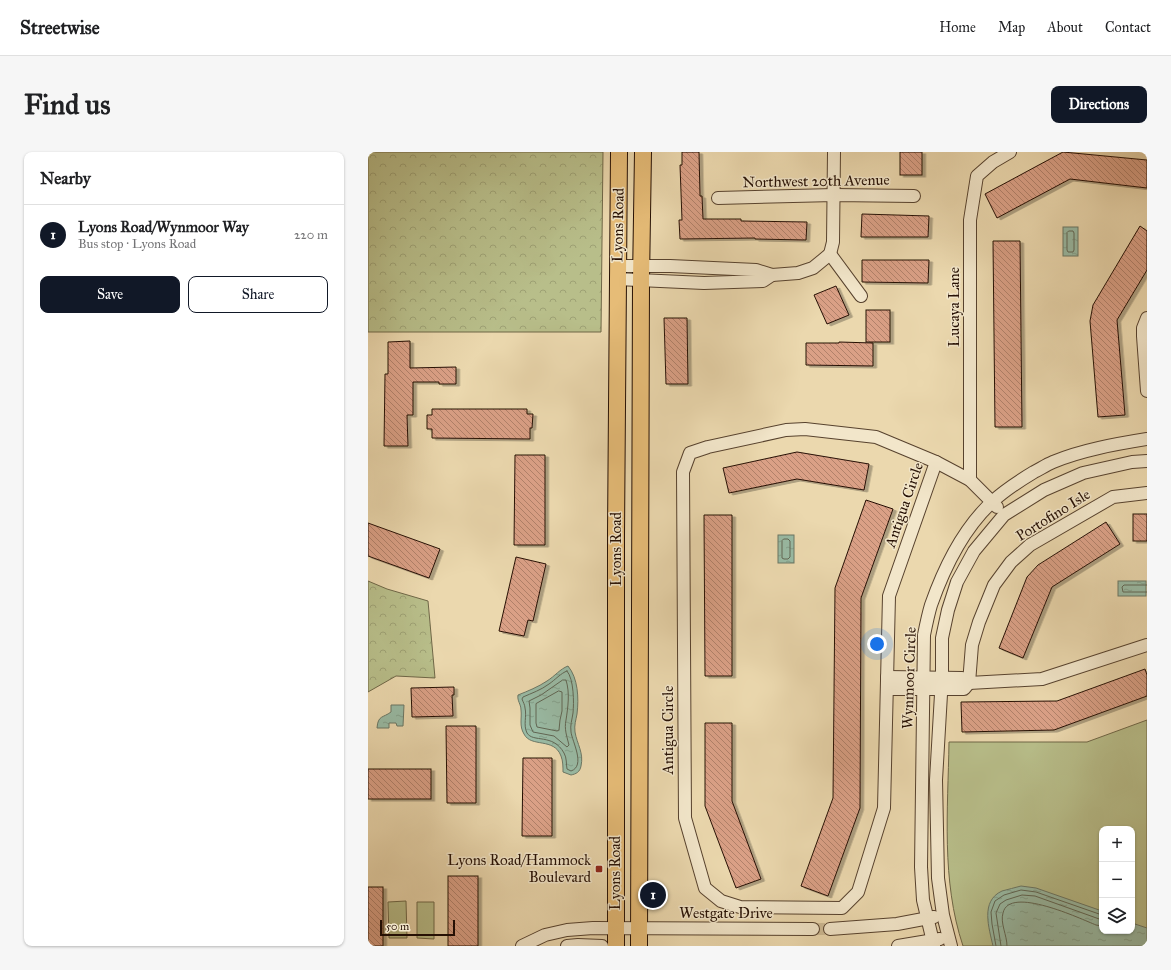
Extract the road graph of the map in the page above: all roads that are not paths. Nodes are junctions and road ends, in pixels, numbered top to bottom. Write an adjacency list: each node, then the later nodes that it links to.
1 (619, 152): 9 (main road, Lyons Road)
2 (643, 152): 10 (main road, Lyons Road)
3 (834, 152): 5 (street)
4 (1010, 152): 17 (street, Lucaya Lane)
5 (834, 195): 6 (street, Northwest 20th Avenue); 7 (street, Northwest 20th Avenue); 8 (street)
6 (914, 196)
7 (718, 198)
8 (830, 254): 10 (street); 11 (street)
9 (617, 273): 10 (street); 28 (main road, Lyons Road)
10 (641, 273): 29 (main road, Lyons Road)
11 (861, 296)
12 (1147, 318): 13 (street)
13 (1147, 391)
14 (1147, 439): 19 (street, Wynmoor Circle)
15 (1147, 461): 20 (street, Wynmoor Circle)
16 (936, 462): 17 (street, Antigua Circle); 22 (street, Antigua Circle); 22 (street, Antigua Circle)
17 (970, 480): 19 (street, Antigua Circle)
18 (1147, 493): 25 (street, Portofino Isle)
19 (996, 499): 20 (street, Antigua Circle); 23 (street, Wynmoor Circle)
20 (1008, 513): 24 (street, Wynmoor Circle)
21 (1147, 645): 25 (street)
22 (887, 683): 23 (street)
23 (924, 683): 24 (street); 27 (street, Wynmoor Circle)
24 (941, 683): 25 (street); 26 (street, Wynmoor Circle)
25 (969, 683)
26 (943, 915): 27 (street); 32 (street, Wynmoor Circle)
27 (927, 919): 31 (street); 33 (street, Wynmoor Circle)
28 (615, 929): 29 (street, Westgate Drive); 34 (street, Westgate Drive); 37 (main road, Lyons Road)
29 (639, 929): 30 (street, Westgate Drive); 38 (main road, Lyons Road)
30 (813, 929)
31 (830, 929)
32 (950, 941): 33 (street)
33 (934, 943): 39 (street)
34 (522, 946)
35 (568, 946): 36 (street)
36 (602, 946)
37 (616, 946)
38 (639, 946)
39 (898, 946)

